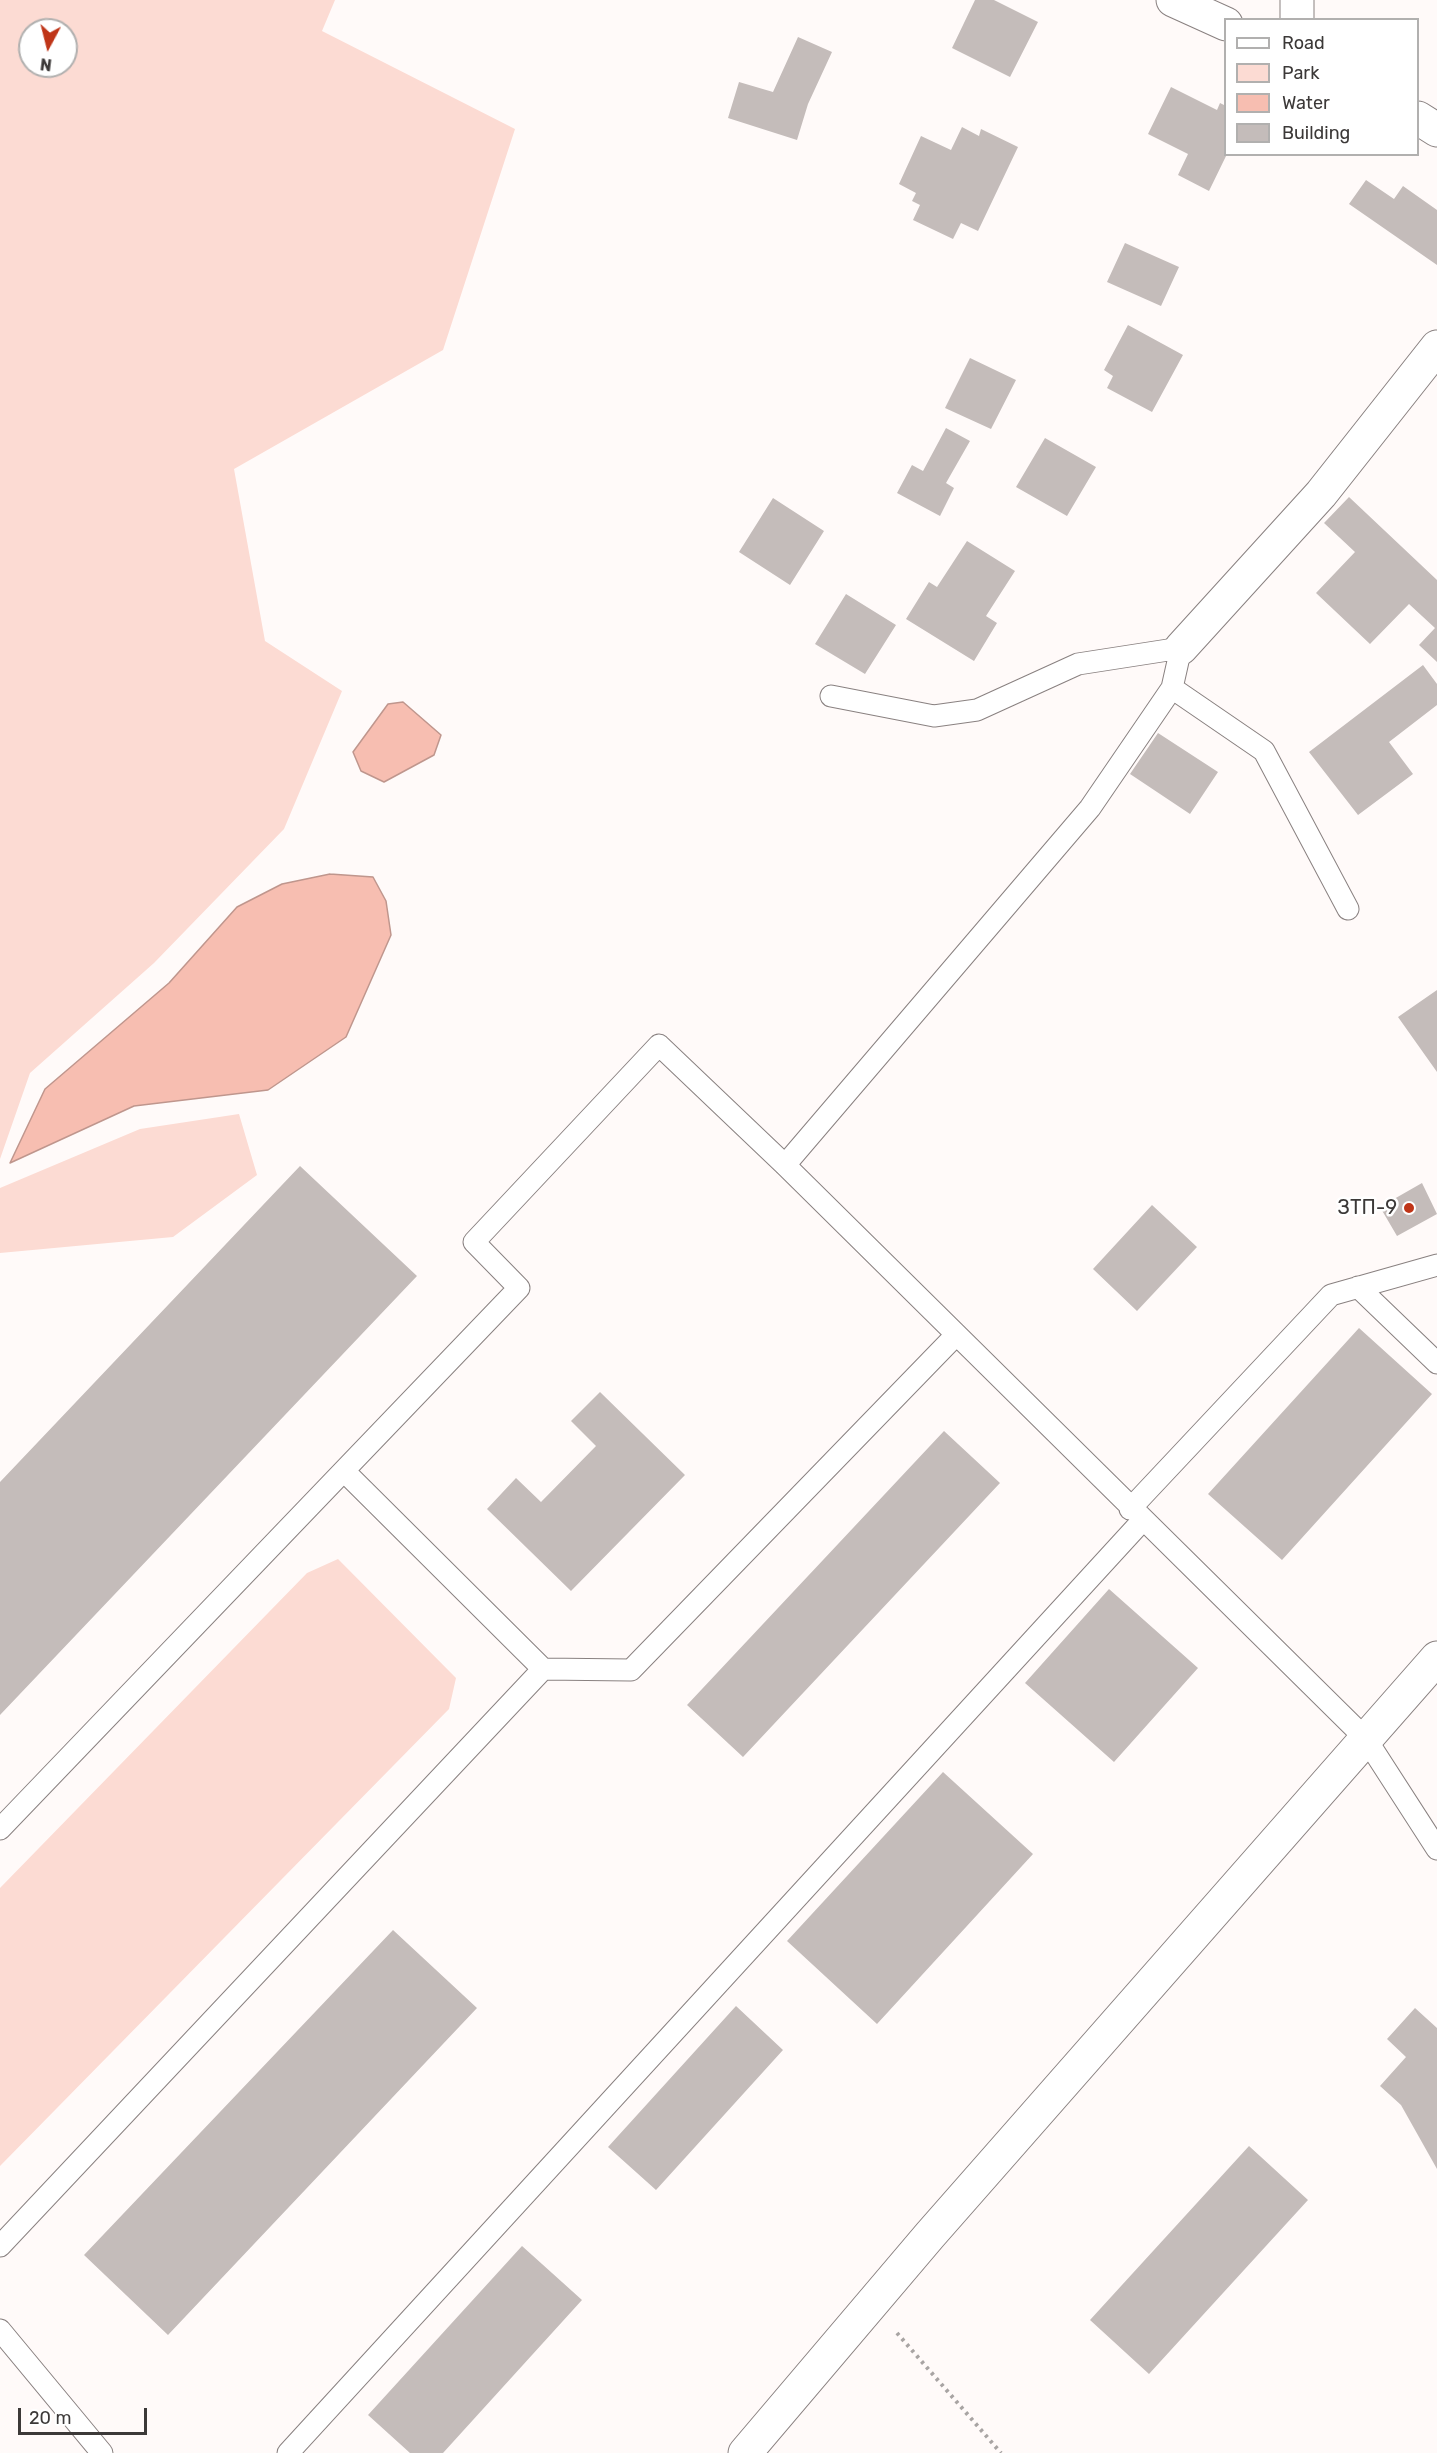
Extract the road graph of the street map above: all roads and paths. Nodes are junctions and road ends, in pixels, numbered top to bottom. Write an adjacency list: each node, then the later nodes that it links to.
1 (1173, 0): 4 (street)
2 (1297, 0): 3 (street)
3 (1297, 18)
4 (1224, 23)
5 (1419, 119): 6 (street)
6 (1437, 130)
7 (1437, 347): 8 (street)
8 (1181, 648): 9 (lane); 10 (lane)
9 (1172, 688): 11 (lane); 12 (lane)
10 (831, 696)
11 (1348, 909)
12 (785, 1165): 15 (lane); 17 (lane)
13 (1437, 1265): 14 (lane)
14 (1358, 1287): 16 (lane); 18 (lane)
15 (956, 1335): 18 (lane); 20 (lane)
16 (1437, 1363)
17 (344, 1471): 20 (lane); 22 (lane)
18 (1136, 1515): 21 (lane); 28 (lane)
19 (1437, 1658): 21 (street)
20 (543, 1669): 24 (lane)
21 (1365, 1739): 23 (lane); 25 (street)
22 (0, 1829)
23 (1437, 1849)
24 (0, 2246)
25 (871, 2304): 29 (street); 30 (path)
26 (0, 2330): 27 (lane)
27 (102, 2453)
28 (288, 2453)
29 (745, 2453)
30 (1001, 2453)

